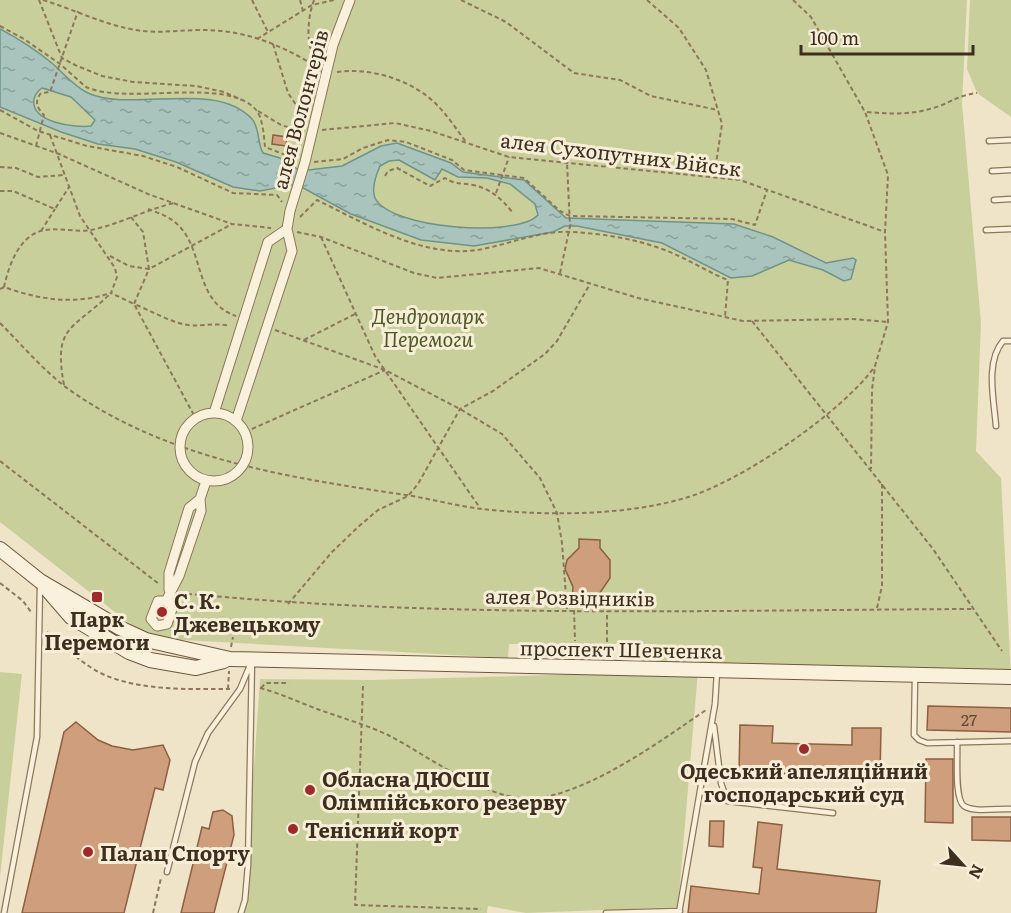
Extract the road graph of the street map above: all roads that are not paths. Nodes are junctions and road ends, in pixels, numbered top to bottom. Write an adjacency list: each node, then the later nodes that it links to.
1 (350, 0): 9 (street, алея Волонтерів)
2 (1011, 140): 3 (lane)
3 (989, 141)
4 (1011, 170): 5 (lane)
5 (992, 171)
6 (1011, 199): 7 (lane)
7 (994, 200)
8 (1011, 229): 10 (lane)
9 (287, 230): 12 (street); 13 (street, алея Волонтерів)
10 (986, 230)
11 (1011, 341): 14 (lane)
12 (213, 413): 13 (street); 15 (street)
13 (236, 421): 15 (street)
14 (996, 426)
15 (206, 481): 18 (street)
16 (0, 549): 17 (main road, проспект Шевченка)
17 (40, 580): 19 (main road, проспект Шевченка); 30 (lane)
18 (167, 596): 18 (street)
19 (252, 660): 20 (main road, проспект Шевченка); 28 (lane); 31 (lane)
20 (717, 670): 21 (main road, проспект Шевченка); 23 (lane)
21 (915, 675): 22 (main road, проспект Шевченка); 25 (lane)
22 (1011, 677)
23 (712, 721): 27 (lane); 29 (lane)
24 (1011, 741): 25 (lane)
25 (957, 742): 26 (lane)
26 (1011, 809)
27 (833, 813)
28 (167, 872)
29 (680, 912): 32 (lane)
30 (4, 913)
31 (241, 913)
32 (606, 913)

